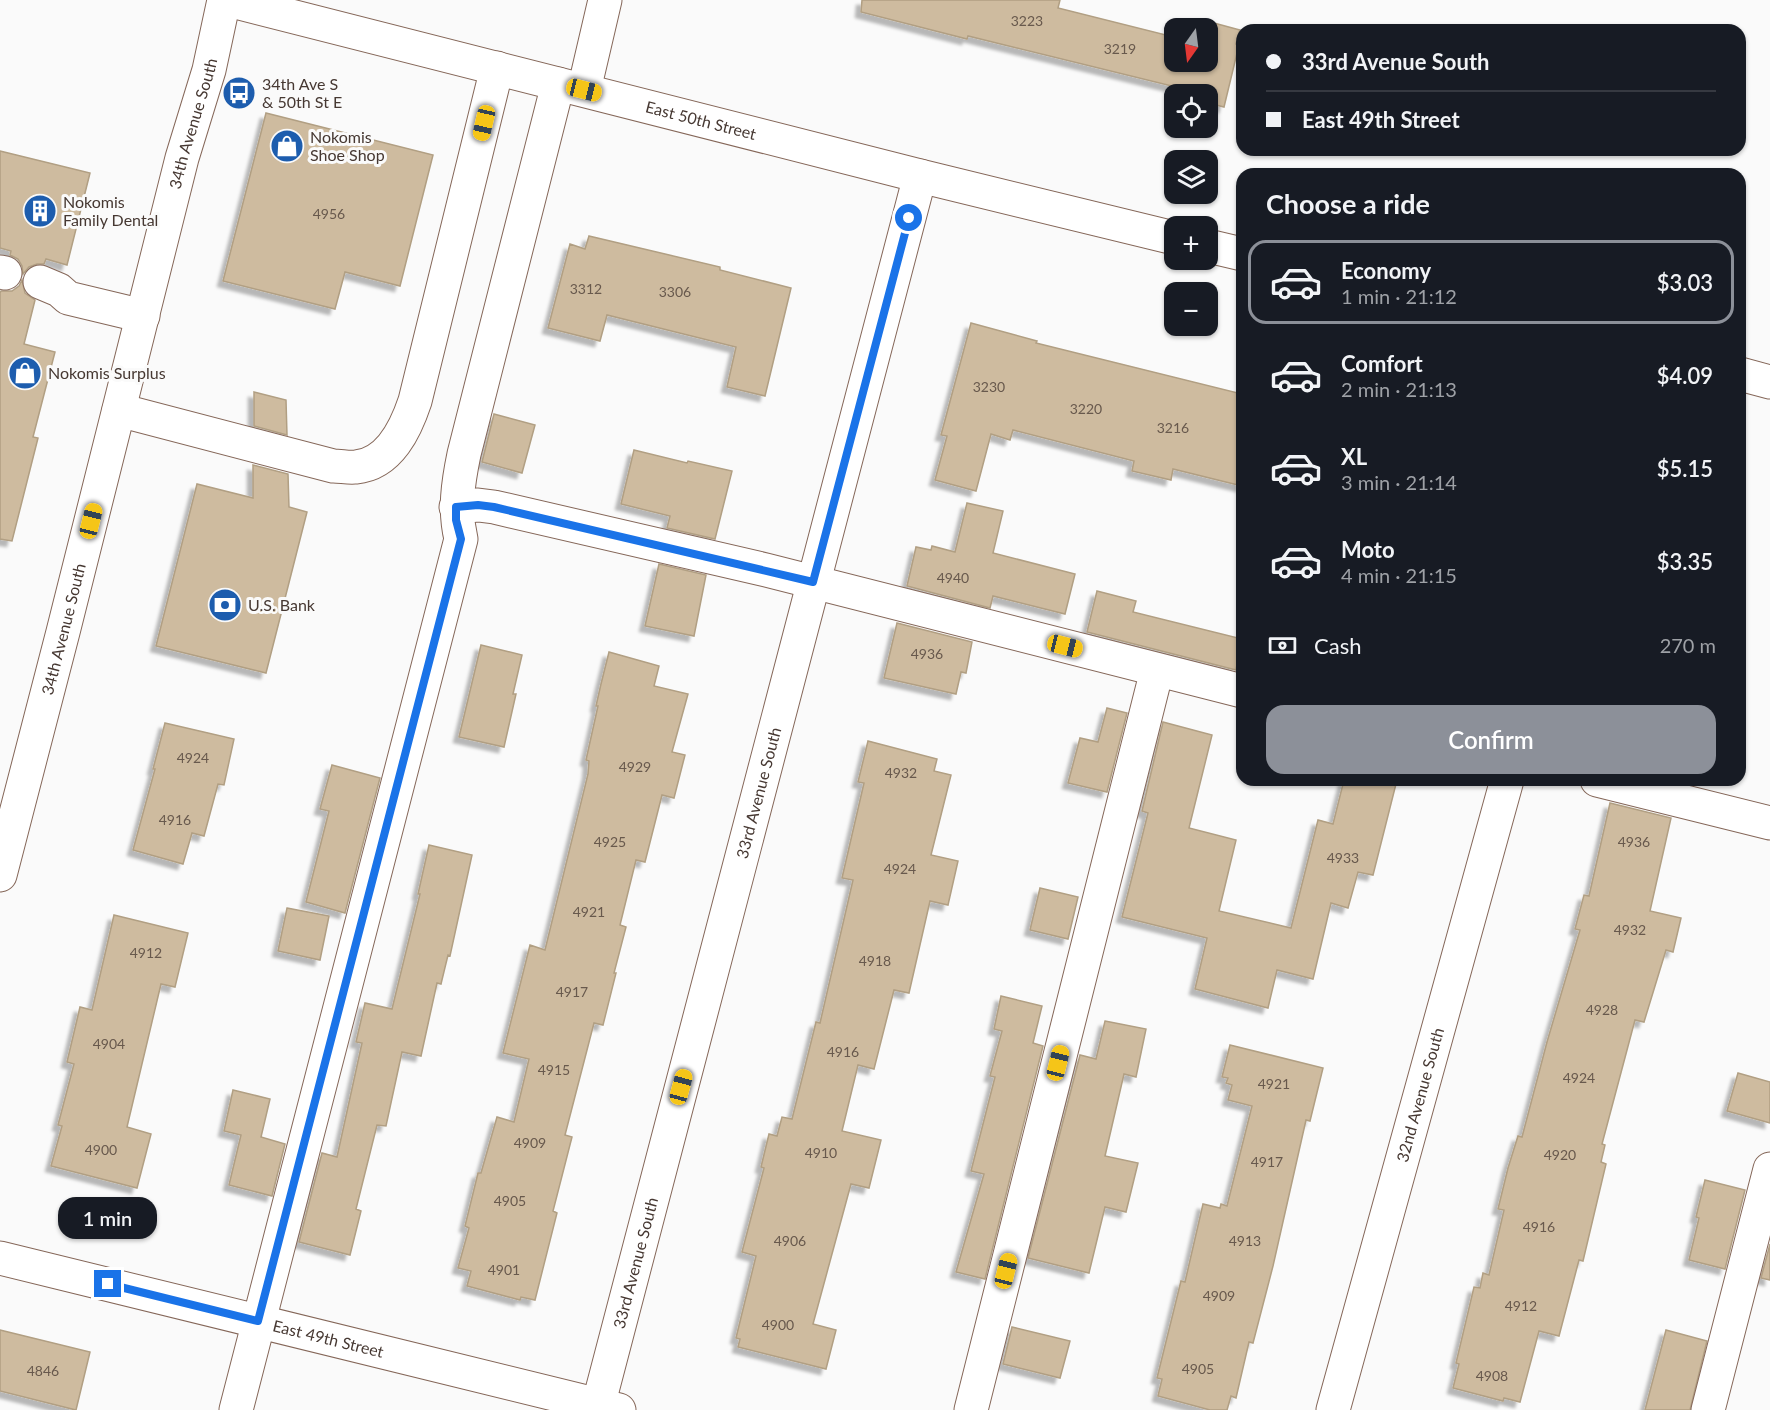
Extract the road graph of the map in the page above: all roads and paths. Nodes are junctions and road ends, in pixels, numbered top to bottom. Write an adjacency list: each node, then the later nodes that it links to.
1 (226, 0): 3 (street, East 50th Street); 10 (street, 34th Avenue South)
2 (605, 0): 4 (street)
3 (497, 68): 4 (street, East 50th Street); 13 (street)
4 (571, 87): 5 (street, East 50th Street); 14 (street)
5 (920, 176): 6 (street, East 50th Street); 15 (street, 33rd Avenue South)
6 (1164, 236)
7 (1218, 248): 8 (street)
8 (1236, 253)
9 (40, 282): 10 (street)
10 (143, 316): 13 (street, 34th Avenue South)
11 (1746, 376): 12 (street)
12 (1770, 382)
13 (118, 410): 21 (street, 34th Avenue South)
14 (456, 507): 15 (street); 24 (street)
15 (813, 582): 16 (street); 25 (street, 33rd Avenue South)
16 (1157, 670): 17 (street); 27 (street)
17 (1236, 690)
18 (1505, 786): 28 (street, 32nd Avenue South)
19 (1621, 786): 20 (street)
20 (1770, 823)
21 (0, 875)
22 (1770, 1169): 29 (street)
23 (0, 1258): 24 (street, East 49th Street)
24 (258, 1321): 25 (street, East 49th Street); 26 (street)
25 (605, 1408)
26 (236, 1410)
27 (971, 1410)
28 (1333, 1410)
29 (1708, 1410)

